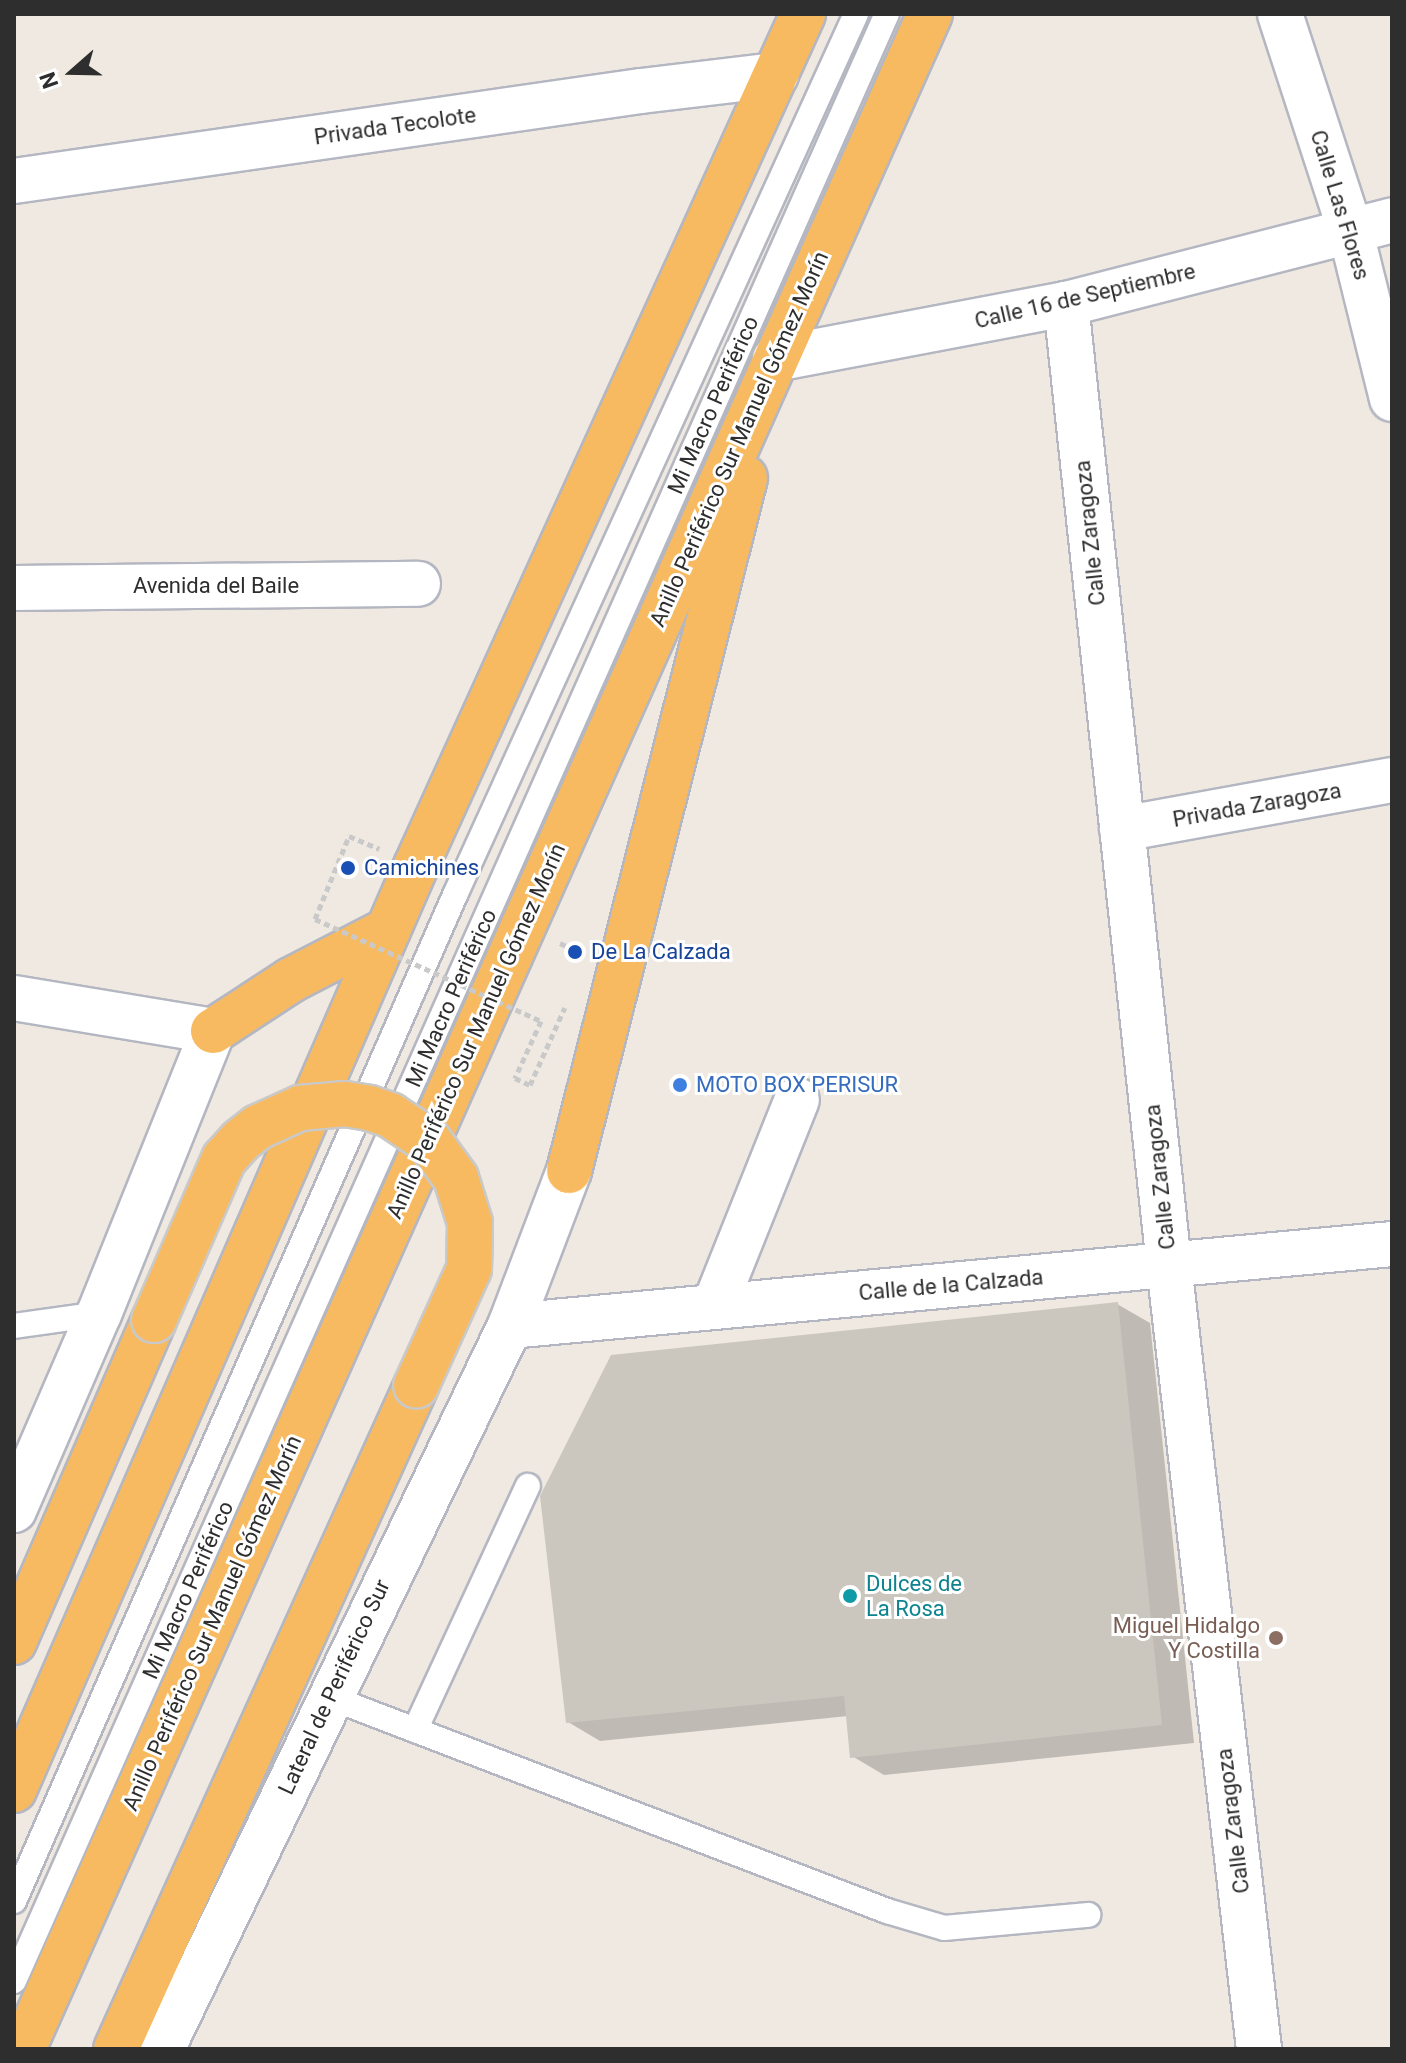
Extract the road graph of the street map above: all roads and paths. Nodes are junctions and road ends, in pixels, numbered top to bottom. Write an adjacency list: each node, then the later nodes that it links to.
1 (803, 14): 6 (highway)
2 (856, 14): 38 (lane, Mi Macro Periférico)
3 (887, 14): 40 (lane, Mi Macro Periférico)
4 (930, 14): 11 (highway, Anillo Periférico Sur Manuel Gómez Morín)
5 (1280, 14): 9 (street, Calle Las Flores)
6 (776, 75): 7 (street, Privada Tecolote); 17 (highway)
7 (14, 181)
8 (1392, 220): 9 (street, Calle 16 de Septiembre)
9 (1350, 229): 10 (street, Calle 16 de Septiembre); 12 (street, Calle Las Flores)
10 (1066, 304): 11 (street, Calle 16 de Septiembre); 16 (street, Calle Zaragoza)
11 (775, 359): 18 (highway, Anillo Periférico Sur Manuel Gómez Morín); 25 (highway)
12 (1392, 399)
13 (418, 584): 14 (street, Avenida del Baile)
14 (14, 588)
15 (1392, 780): 16 (street, Privada Zaragoza)
16 (1122, 829): 27 (street, Calle Zaragoza)
17 (416, 866): 19 (highway); 22 (path, bridge)
18 (523, 925): 20 (path); 41 (highway, Anillo Periférico Sur Manuel Gómez Morín)
19 (388, 930): 23 (highway); 37 (highway)
20 (589, 956)
21 (14, 998): 23 (street)
22 (569, 999)
23 (213, 1031): 29 (street)
24 (797, 1100): 28 (street)
25 (569, 1171): 31 (street, Lateral de Periférico Sur)
26 (1392, 1244): 27 (street, Calle de la Calzada)
27 (1169, 1265): 28 (street, Calle de la Calzada); 44 (street, Calle Zaragoza)
28 (714, 1307): 31 (street, Calle de la Calzada)
29 (99, 1314): 30 (lane); 33 (street)
30 (14, 1326)
31 (510, 1326): 35 (street, Lateral de Periférico Sur)
32 (528, 1486): 36 (lane)
33 (14, 1510)
34 (14, 1642): 42 (highway, bridge)
35 (329, 1697): 36 (lane); 43 (street, Lateral de Periférico Sur)
36 (415, 1730): 39 (lane)
37 (14, 1790)
38 (14, 1901)
39 (1088, 1915)
40 (14, 1981)
41 (23, 2049)
42 (116, 2049)
43 (162, 2049)
44 (1259, 2049)

